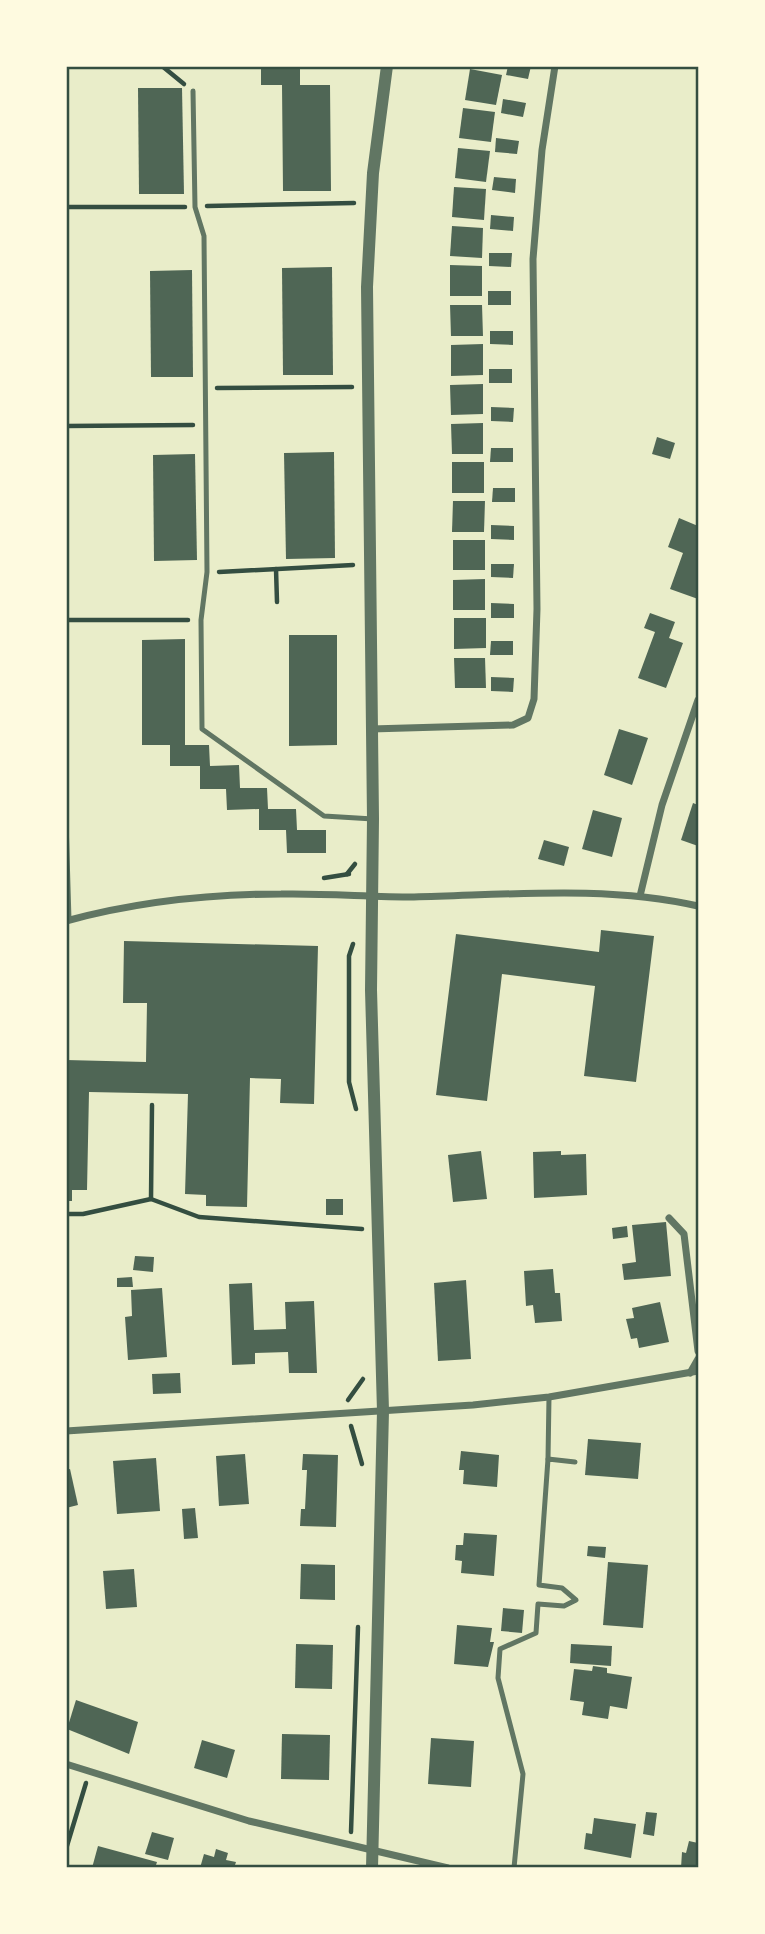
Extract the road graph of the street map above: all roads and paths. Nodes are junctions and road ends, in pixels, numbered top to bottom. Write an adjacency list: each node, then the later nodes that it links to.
1 (162, 66): 4 (path)
2 (387, 66): 16 (street)
3 (555, 66): 16 (street)
4 (194, 90): 6 (lane)
5 (353, 387): 6 (path)
6 (204, 388): 7 (lane)
7 (204, 425): 8 (path); 11 (lane)
8 (66, 426)
9 (354, 565): 10 (path)
10 (276, 569): 11 (path); 12 (path)
11 (207, 572): 14 (lane)
12 (277, 602)
13 (66, 620): 14 (path)
14 (201, 620): 17 (lane)
15 (698, 700): 20 (street)
16 (370, 729): 17 (street)
17 (373, 819): 19 (street)
18 (66, 820): 22 (lane)
19 (373, 895): 20 (street); 22 (street); 32 (street)
20 (640, 896): 21 (street)
21 (698, 906)
22 (68, 921)
23 (152, 1105): 24 (path)
24 (151, 1199): 25 (path); 27 (path)
25 (66, 1214)
26 (669, 1218): 28 (street)
27 (362, 1229)
28 (698, 1351)
29 (698, 1359): 30 (street)
30 (694, 1372): 31 (street)
31 (549, 1397): 32 (street); 35 (lane)
32 (383, 1411): 33 (street); 43 (street)
33 (348, 1413): 34 (street); 37 (path)
34 (66, 1432)
35 (548, 1459): 36 (lane); 46 (lane)
36 (575, 1462)
37 (362, 1475)
38 (358, 1626): 41 (path)
39 (66, 1764): 40 (street)
40 (89, 1772): 41 (street); 42 (path)
41 (351, 1846): 43 (street)
42 (66, 1849)
43 (372, 1851): 44 (street); 45 (street)
44 (372, 1867)
45 (448, 1867)
46 (514, 1867)

